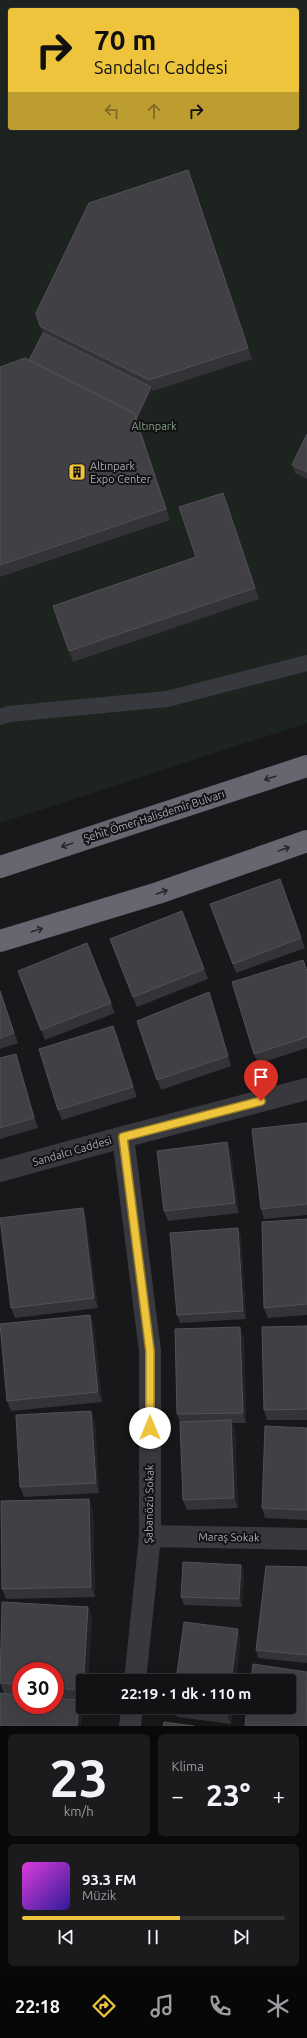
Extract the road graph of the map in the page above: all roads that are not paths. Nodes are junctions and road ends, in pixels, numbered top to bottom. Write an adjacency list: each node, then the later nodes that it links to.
1 (307, 664): 2 (lane)
2 (0, 717)
3 (307, 766): 5 (highway, Şehit Ömer Halisdemir Bulvarı, one-way to 5)
4 (307, 841): 6 (highway, one-way to 4)
5 (0, 867)
6 (0, 941)
7 (307, 1089): 8 (street, Sandalcı Caddesi)
8 (123, 1137): 9 (street, Sandalcı Caddesi); 10 (street, Şabanözü Sokak)
9 (0, 1171)
10 (150, 1536): 11 (street, Maraş Sokak); 12 (street, Şabanözü Sokak)
11 (307, 1539)
12 (136, 1674)
13 (131, 1714): 14 (street)
14 (130, 1726)

